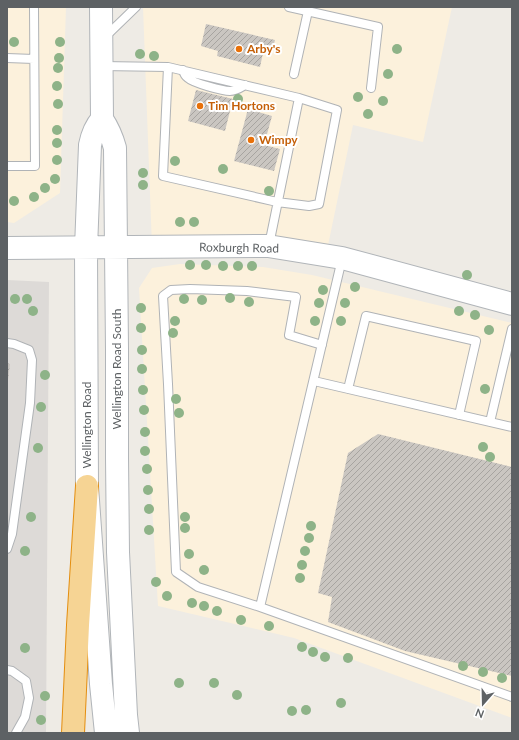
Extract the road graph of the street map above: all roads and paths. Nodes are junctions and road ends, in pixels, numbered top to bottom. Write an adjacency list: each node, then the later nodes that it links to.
1 (34, 7): 8 (lane)
2 (101, 7): 6 (main road, Wellington Road South)
3 (136, 7): 6 (lane)
4 (288, 7): 5 (lane)
5 (308, 11): 11 (lane); 12 (lane)
6 (101, 41): 9 (main road, Wellington Road South)
7 (7, 58): 8 (lane)
8 (34, 59): 15 (lane)
9 (101, 66): 10 (lane); 14 (main road, Wellington Road South)
10 (168, 67): 13 (lane); 16 (lane)
11 (294, 74)
12 (371, 88)
13 (299, 98): 16 (lane); 16 (lane)
14 (102, 119): 18 (main road, Wellington Road South); 20 (main road, Wellington Road)
15 (7, 166)
16 (277, 202): 17 (lane)
17 (268, 246): 18 (main road, Roxburgh Road); 21 (main road, Roxburgh Road)
18 (116, 247): 20 (main road, Roxburgh Road); 39 (main road, Wellington Road South)
19 (7, 248): 20 (main road, Roxburgh Road)
20 (86, 248): 31 (main road, Wellington Road)
21 (342, 258): 22 (main road, Roxburgh Road); 25 (lane)
22 (512, 304)
23 (512, 329): 29 (lane)
24 (7, 343): 32 (lane)
25 (322, 344): 26 (lane); 33 (lane)
26 (314, 381): 27 (lane); 33 (lane)
27 (348, 389): 28 (lane); 28 (lane)
28 (459, 415): 29 (lane)
29 (490, 422): 30 (lane)
30 (512, 427)
31 (88, 486): 37 (highway); 38 (main road, Wellington Road)
32 (7, 549)
33 (260, 607): 35 (lane)
34 (7, 670): 36 (lane)
35 (512, 697)
36 (16, 733)
37 (73, 733)
38 (106, 733)
39 (128, 733)

